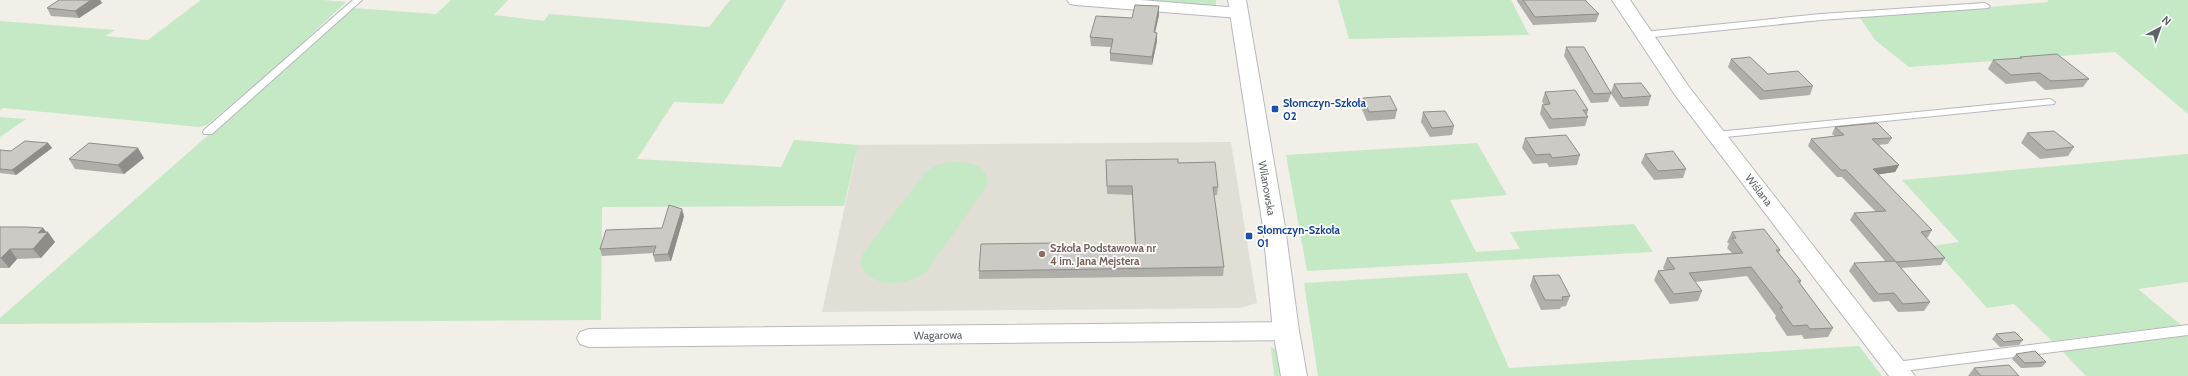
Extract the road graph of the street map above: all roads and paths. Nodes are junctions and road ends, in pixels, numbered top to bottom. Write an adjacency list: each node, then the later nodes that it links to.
1 (358, 0): 8 (lane)
2 (1076, 0): 4 (street)
3 (1621, 0): 6 (street, Wiślana)
4 (1238, 6): 11 (main road, Wilanowska)
5 (1985, 6): 6 (lane)
6 (1644, 35): 9 (street, Wiślana)
7 (2050, 102): 9 (lane)
8 (208, 132)
9 (1716, 135): 13 (street, Wiślana)
10 (2188, 330): 13 (lane)
11 (1286, 331): 12 (street, Wagarowa); 14 (main road, Wilanowska)
12 (589, 338)
13 (1899, 371)
14 (1294, 376)

